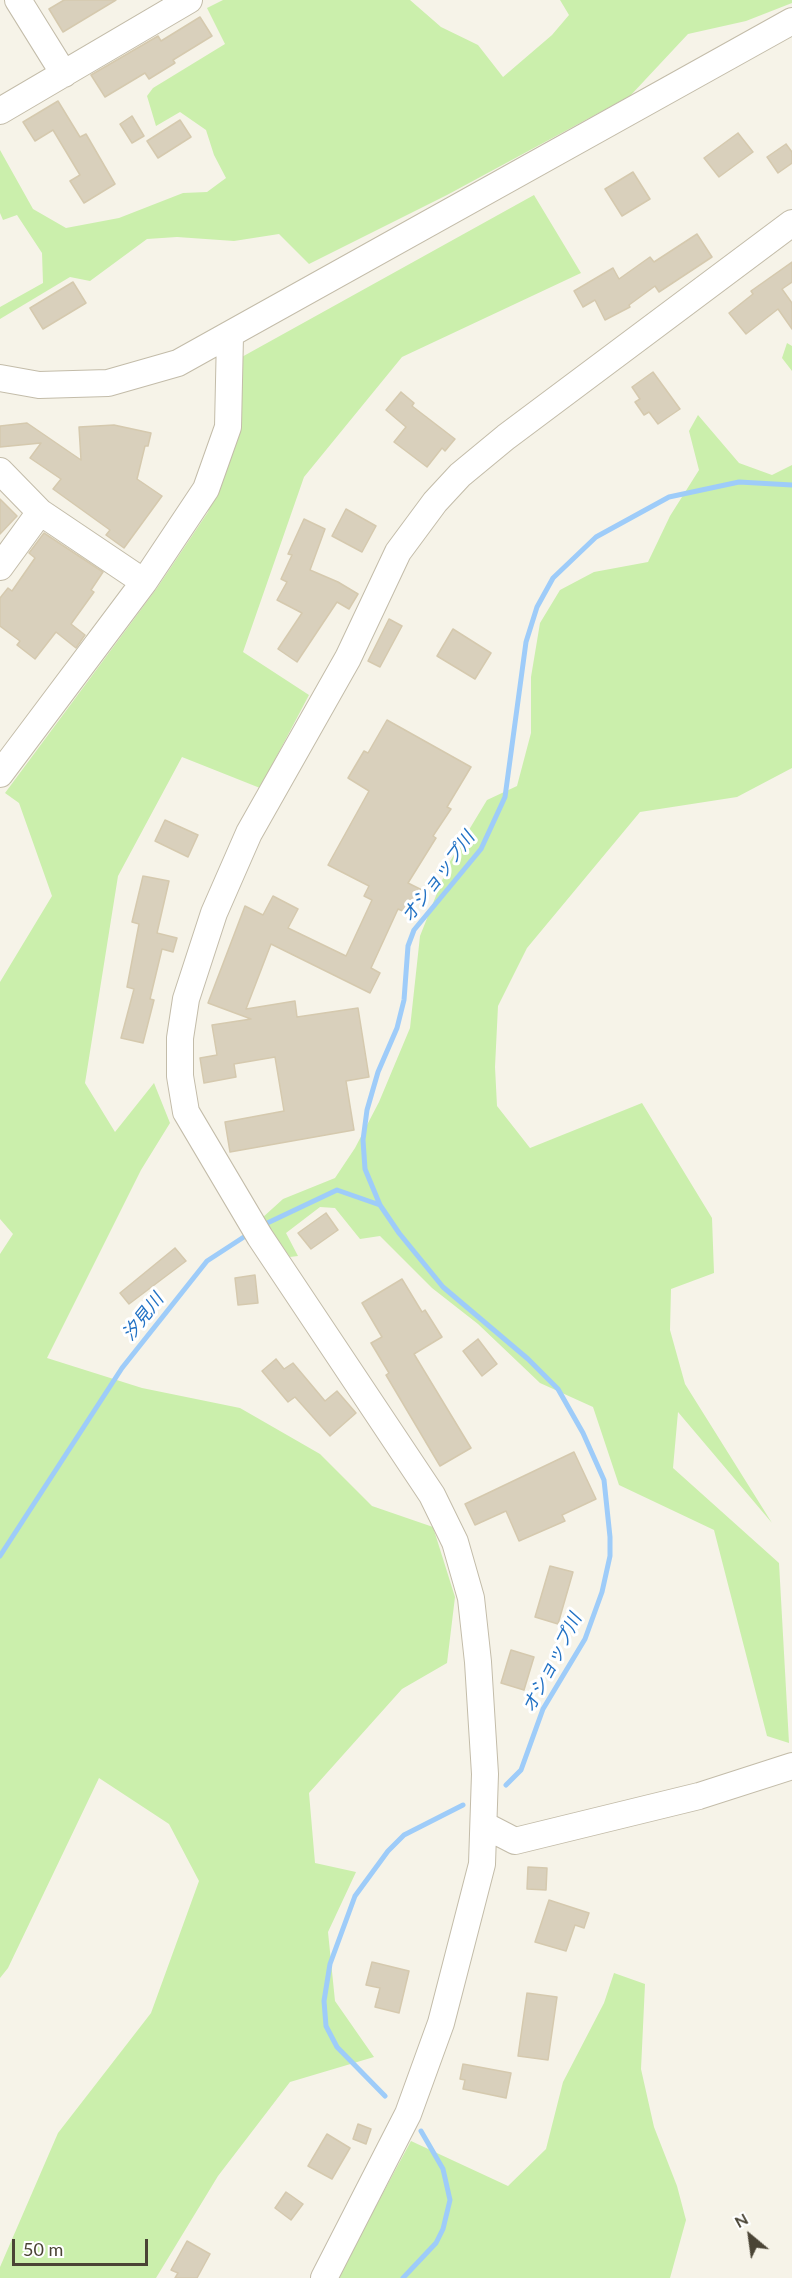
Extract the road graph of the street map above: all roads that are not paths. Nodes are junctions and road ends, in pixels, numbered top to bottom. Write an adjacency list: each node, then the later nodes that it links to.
1 (18, 0): 4 (street)
2 (189, 0): 4 (street)
3 (792, 21): 7 (street)
4 (64, 74): 5 (street)
5 (0, 111)
6 (792, 223): 15 (street)
7 (230, 336): 8 (street); 12 (street)
8 (0, 378)
9 (0, 471): 10 (street)
10 (40, 512): 11 (street); 12 (street)
11 (0, 567)
12 (144, 582): 13 (street)
13 (0, 774)
14 (792, 1766): 15 (street)
15 (484, 1825): 16 (street)
16 (324, 2278)

